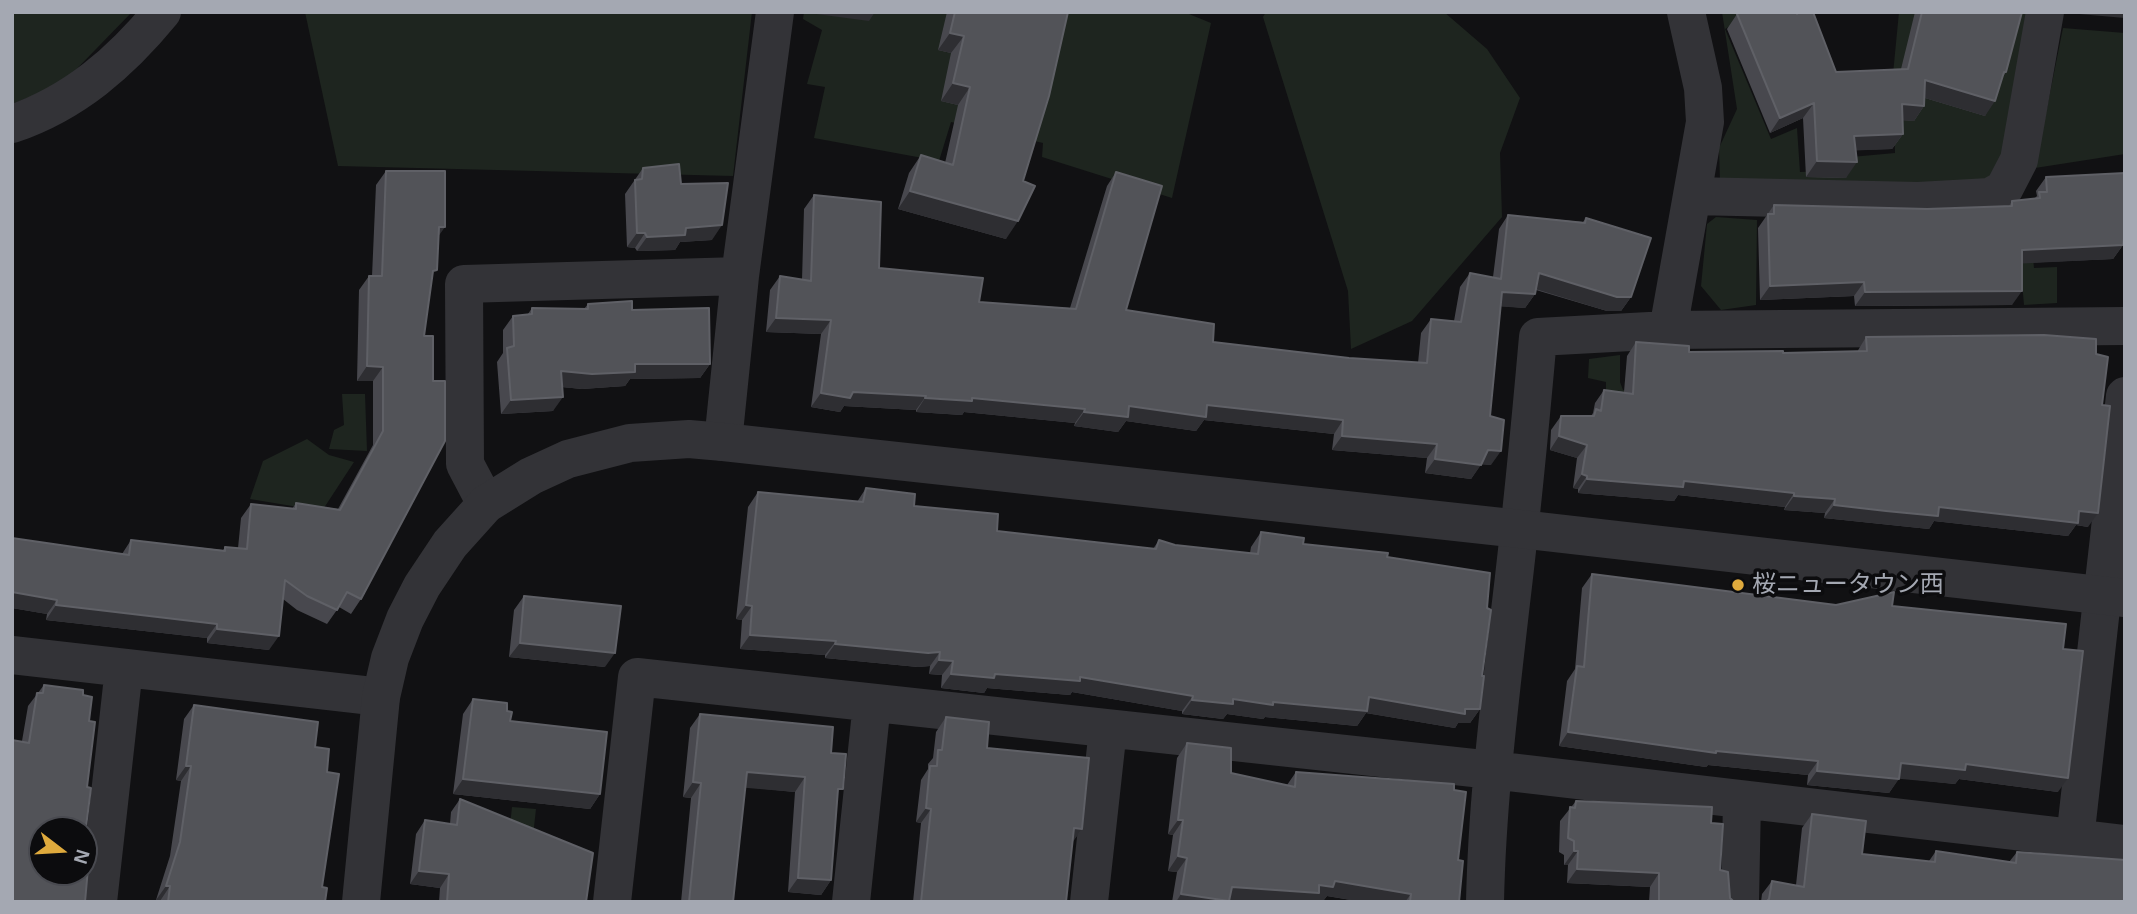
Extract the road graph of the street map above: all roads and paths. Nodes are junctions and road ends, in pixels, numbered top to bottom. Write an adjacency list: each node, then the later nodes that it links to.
1 (162, 12): 5 (street)
2 (775, 12): 7 (street)
3 (1686, 12): 6 (street)
4 (2045, 12): 6 (street)
5 (12, 124)
6 (1692, 196): 9 (street)
7 (740, 276): 11 (street); 12 (street)
8 (2125, 326): 9 (street)
9 (1668, 330): 13 (street)
10 (2125, 396): 14 (street)
11 (723, 442): 12 (street); 13 (street)
12 (486, 503): 17 (street)
13 (1520, 529): 14 (street); 20 (street)
14 (2114, 597): 22 (street)
15 (12, 655): 16 (street)
16 (124, 668): 17 (street); 24 (street)
17 (382, 697): 25 (street)
18 (872, 703): 19 (street); 26 (street); 27 (street)
19 (1108, 729): 20 (street); 28 (street)
20 (1492, 770): 21 (street); 29 (street)
21 (1742, 800): 22 (street); 30 (street)
22 (2075, 839): 23 (street)
23 (2125, 845)
24 (98, 902)
25 (361, 902)
26 (612, 902)
27 (851, 902)
28 (1089, 902)
29 (1485, 902)
30 (1740, 902)

